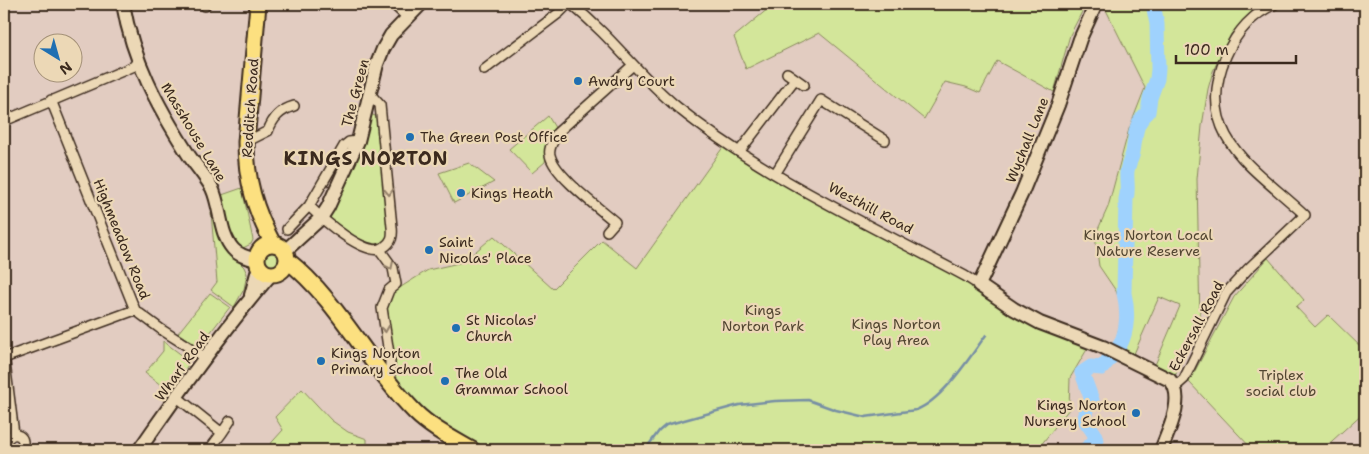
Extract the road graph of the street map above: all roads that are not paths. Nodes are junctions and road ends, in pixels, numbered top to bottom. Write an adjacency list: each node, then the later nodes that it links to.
1 (123, 4): 9 (street, Masshouse Lane)
2 (258, 4): 21 (highway, Redditch Road)
3 (393, 4): 8 (street)
4 (421, 4): 8 (street, The Green)
5 (570, 4): 10 (street, Westhill Road); 11 (street)
6 (1096, 4): 30 (street, Wychall Lane)
7 (1275, 4): 35 (street, Eckersall Road)
8 (407, 17): 15 (street, The Green)
9 (139, 64): 16 (street); 29 (street, Masshouse Lane)
10 (633, 66): 22 (street, Westhill Road); 27 (street)
11 (484, 70)
12 (787, 73): 13 (street)
13 (796, 79): 14 (street); 22 (street)
14 (804, 85)
15 (370, 95): 20 (street, The Green); 28 (street, one-way to 28)
16 (51, 100): 18 (street); 31 (street, Highmeadow Road)
17 (294, 106): 21 (street)
18 (4, 121)
19 (885, 140): 23 (street)
20 (358, 141): 24 (street); 25 (street, The Green)
21 (246, 142): 29 (highway, Redditch Road)
22 (739, 152): 23 (street, Westhill Road)
23 (775, 174): 30 (street, Westhill Road)
24 (309, 206): 25 (street); 26 (street)
25 (321, 218): 28 (street); 29 (street, The Green)
26 (287, 229)
27 (607, 231)
28 (380, 250): 34 (street, one-way to 34)
29 (272, 259): 33 (street, Wharf Road); 34 (highway)
30 (979, 285): 35 (street, Westhill Road)
31 (135, 310): 32 (street); 33 (street, Highmeadow Road)
32 (4, 357): 39 (street)
33 (206, 358): 36 (street, Wharf Road)
34 (390, 383): 44 (highway)
35 (1176, 393): 45 (street)
36 (177, 397): 38 (street); 41 (street, Wharf Road)
37 (230, 421): 38 (street)
38 (222, 433): 40 (street)
39 (14, 434): 42 (street); 43 (street)
40 (213, 445)
41 (145, 448)
42 (9, 450)
43 (20, 450)
44 (472, 450)
45 (1161, 450)

